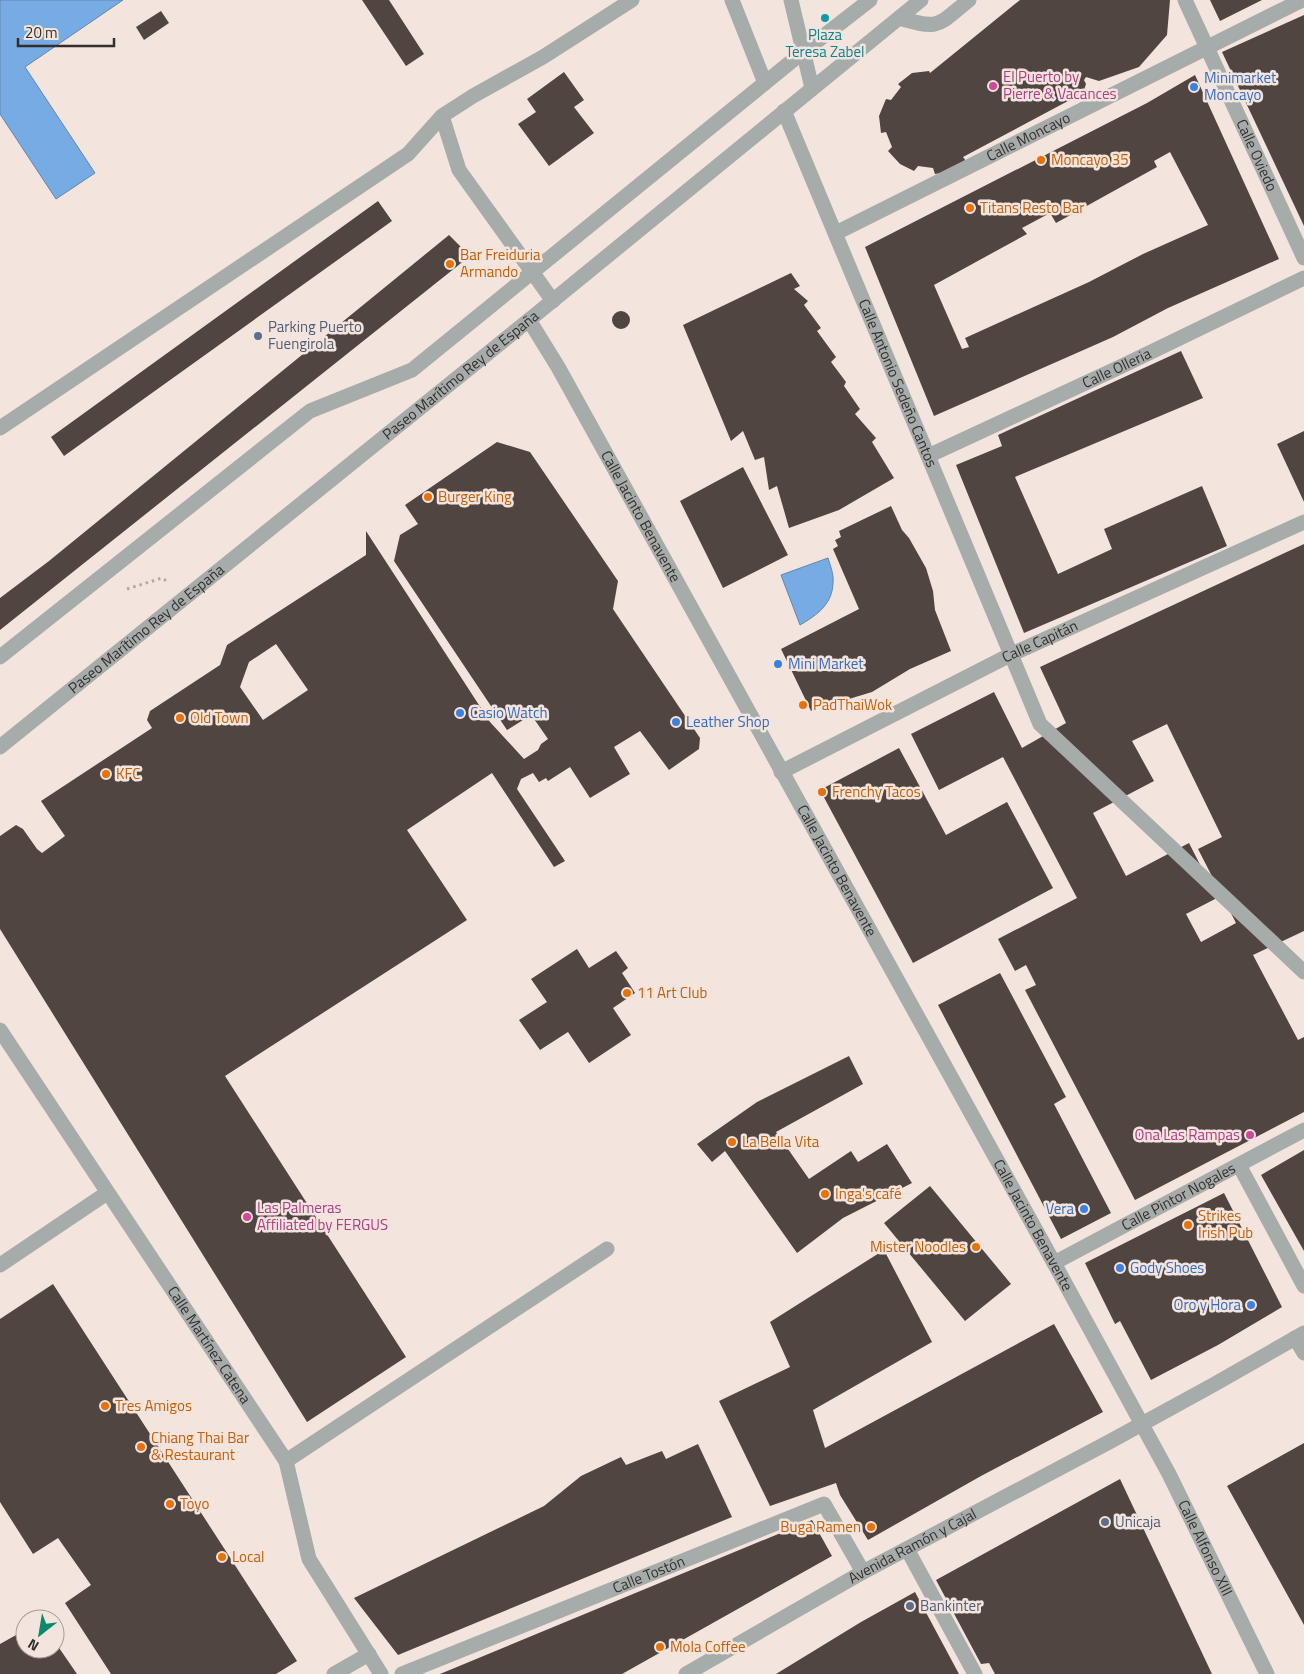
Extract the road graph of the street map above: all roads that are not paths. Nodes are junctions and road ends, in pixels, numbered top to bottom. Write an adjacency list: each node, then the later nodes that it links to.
1 (632, 0): 15 (street)
2 (732, 0): 12 (street)
3 (791, 0): 11 (street)
4 (870, 0): 11 (street)
5 (921, 0): 9 (street, Paseo Marítimo Rey de España)
6 (969, 0): 9 (street)
7 (1185, 0): 10 (street, Calle Oviedo)
8 (1302, 0): 10 (street, Calle Moncayo)
9 (899, 18): 13 (street, Paseo Marítimo Rey de España)
10 (1206, 47): 16 (street, Calle Moncayo); 17 (street, Calle Oviedo)
11 (803, 52): 12 (street); 13 (street)
12 (765, 83): 18 (street)
13 (812, 88): 14 (street, Paseo Marítimo Rey de España)
14 (784, 111): 16 (street, Calle Antonio Sedeño Cantos); 20 (street, Paseo Marítimo Rey de España)
15 (442, 116): 18 (street); 22 (street)
16 (836, 233): 23 (street, Calle Antonio Sedeño Cantos)
17 (1304, 258)
18 (532, 272): 20 (street); 26 (street)
19 (1304, 278): 23 (street, Calle Olleria)
20 (553, 301): 21 (street, Paseo Marítimo Rey de España)
21 (529, 320): 27 (street, Paseo Marítimo Rey de España); 28 (street, Calle Jacinto Benavente)
22 (0, 428)
23 (928, 456): 25 (street, Calle Antonio Sedeño Cantos)
24 (1304, 522): 25 (street, Calle Capitán)
25 (1012, 654): 28 (street, Calle Capitán); 29 (street, Calle Antonio Sedeño Cantos)
26 (0, 657)
27 (0, 747)
28 (781, 772): 35 (street, Calle Jacinto Benavente)
29 (1304, 972)
30 (0, 1030): 33 (street, Calle Martínez Catena)
31 (1304, 1130): 32 (street, Calle Pintor Nogales)
32 (1239, 1165): 35 (street, Calle Pintor Nogales); 37 (street)
33 (107, 1193): 36 (street); 41 (street, Calle Martínez Catena)
34 (607, 1250): 41 (street)
35 (1054, 1263): 40 (street, Calle Jacinto Benavente)
36 (0, 1265)
37 (1304, 1286)
38 (1300, 1335): 39 (street); 40 (street, Avenida Ramón y Cajal)
39 (1304, 1353)
40 (1142, 1423): 42 (street, Avenida Ramón y Cajal); 50 (street, Calle Alfonso XIII)
41 (286, 1461): 44 (street, Calle Martínez Catena)
42 (907, 1549): 43 (street, Avenida Ramón y Cajal); 49 (street)
43 (863, 1572): 47 (street, Calle Tostón); 48 (street, Avenida Ramón y Cajal)
44 (369, 1654): 45 (street); 46 (street, Calle Martínez Catena)
45 (334, 1674)
46 (381, 1674)
47 (402, 1674)
48 (686, 1674)
49 (975, 1674)
50 (1267, 1674)

